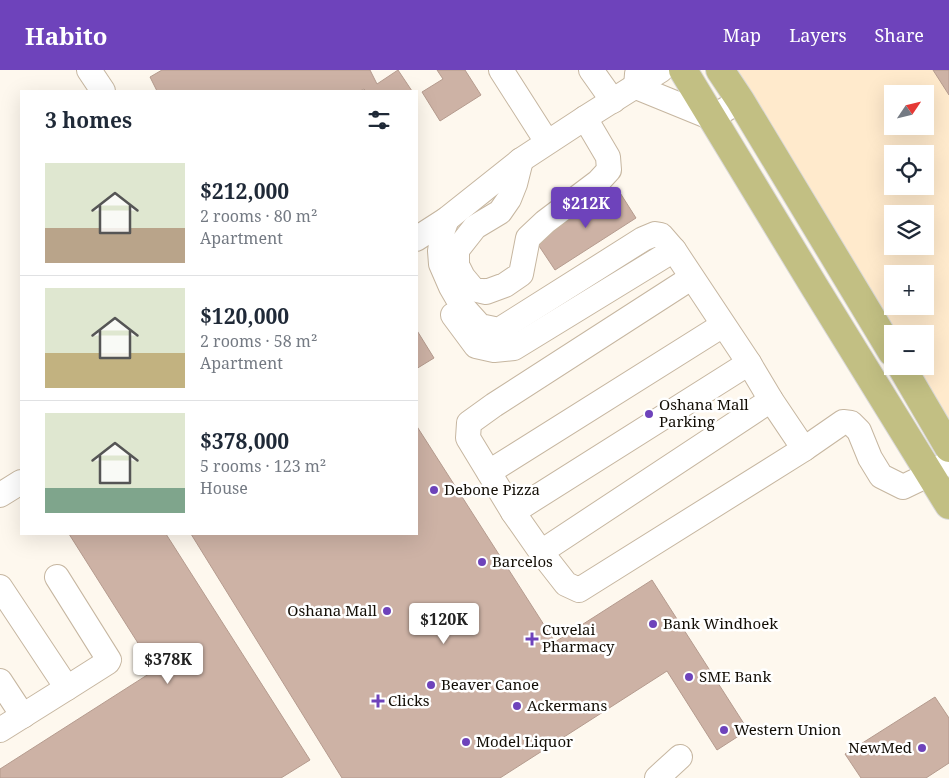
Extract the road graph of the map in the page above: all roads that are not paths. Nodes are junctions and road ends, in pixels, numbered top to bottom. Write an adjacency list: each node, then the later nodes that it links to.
1 (89, 70): 8 (lane)
2 (501, 70): 13 (lane)
3 (592, 70): 10 (lane)
4 (661, 70): 7 (lane)
5 (683, 70): 12 (main road)
6 (720, 70): 9 (main road)
7 (636, 78): 10 (lane); 12 (lane)
8 (102, 90)
9 (740, 100): 12 (lane); 20 (main road)
10 (613, 101): 11 (lane)
11 (585, 118): 13 (lane); 14 (lane)
12 (712, 118): 26 (main road)
13 (547, 142): 14 (lane)
14 (521, 160): 15 (lane)
15 (447, 219): 16 (lane); 17 (lane)
16 (421, 236): 17 (lane)
17 (674, 250): 18 (lane)
18 (692, 278): 19 (lane); 27 (lane)
19 (723, 325): 21 (lane); 27 (lane)
20 (884, 339)
21 (749, 364): 23 (lane); 31 (lane)
22 (906, 375): 24 (main road)
23 (771, 400): 25 (lane); 32 (lane)
24 (949, 448)
25 (804, 449): 26 (lane); 32 (lane)
26 (939, 468): 30 (main road)
27 (489, 472): 31 (lane)
28 (20, 483): 29 (lane)
29 (0, 495)
30 (949, 505)
31 (513, 512): 32 (lane)
32 (541, 552)
33 (57, 577): 36 (lane)
34 (0, 587): 36 (lane)
35 (0, 681): 37 (lane)
36 (67, 688): 37 (lane)
37 (23, 716): 38 (lane)
38 (0, 730)
39 (680, 757): 40 (lane)
40 (657, 778)

